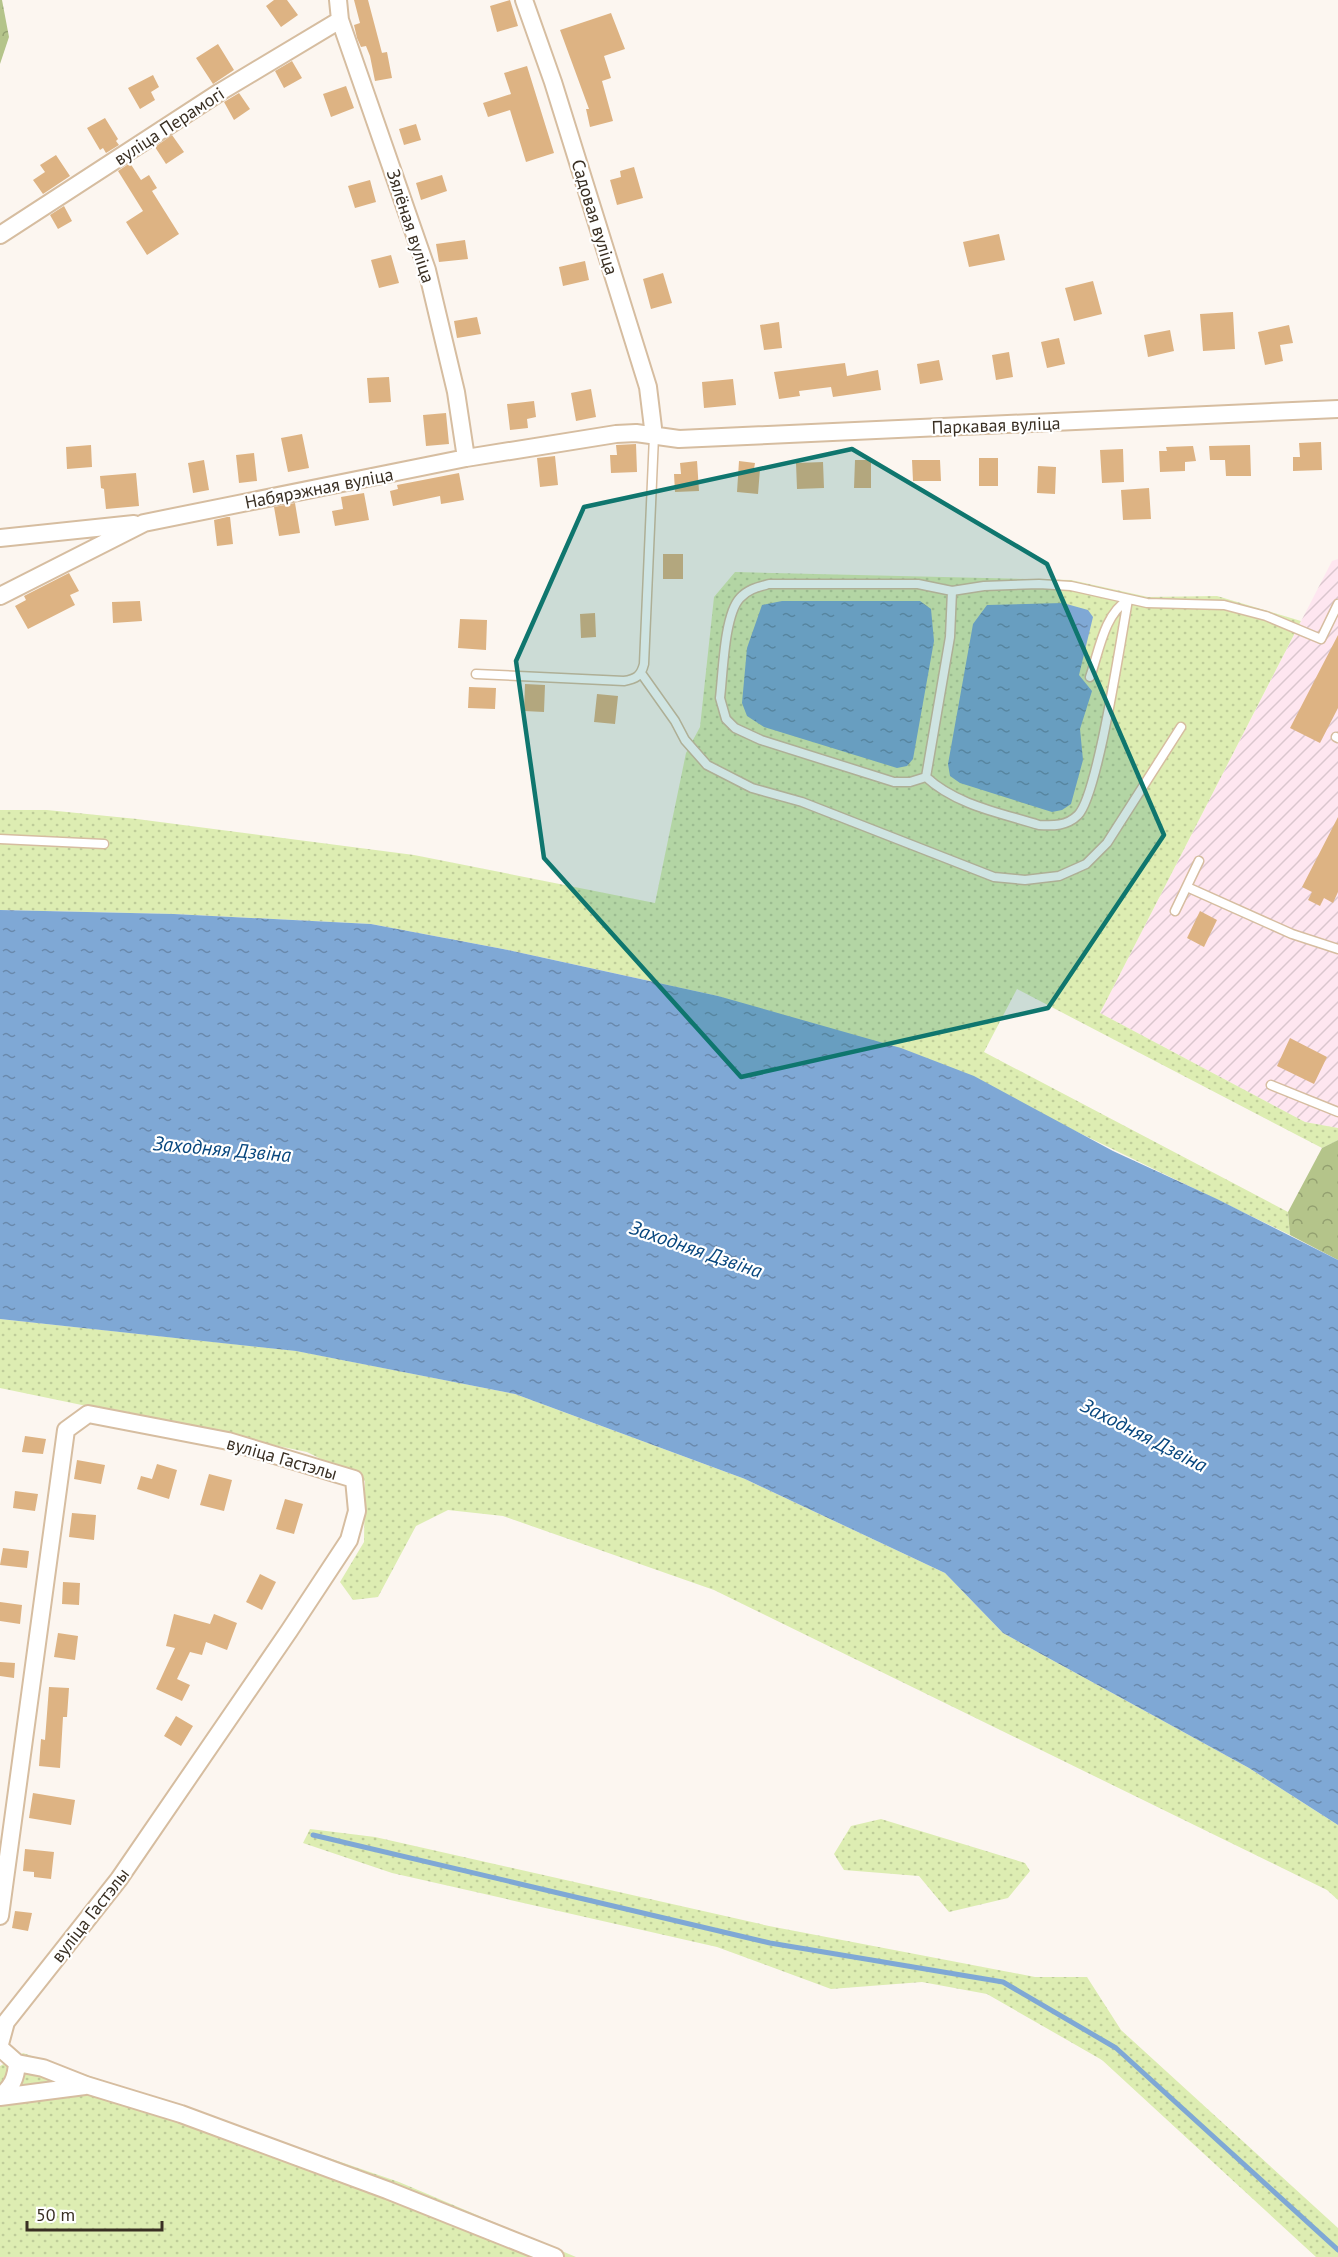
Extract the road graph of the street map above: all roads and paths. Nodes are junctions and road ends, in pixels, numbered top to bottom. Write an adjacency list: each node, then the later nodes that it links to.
1 (338, 0): 3 (street, Зялёная вуліца)
2 (524, 0): 6 (street, Садовая вуліца)
3 (340, 20): 4 (street, вуліца Перамогі); 7 (street, Зялёная вуліца)
4 (0, 235)
5 (1338, 409): 6 (street, Паркавая вуліца)
6 (654, 436): 7 (street, Набярэжная вуліца); 14 (lane)
7 (466, 458): 8 (street, Набярэжная вуліца)
8 (144, 523): 9 (street); 11 (street, Набярэжная вуліца)
9 (0, 538)
10 (952, 591): 12 (lane); 18 (lane); 18 (lane)
11 (0, 596)
12 (1128, 600): 13 (lane); 16 (lane); 18 (lane)
13 (1338, 604)
14 (641, 673): 15 (lane); 17 (lane)
15 (476, 674)
16 (1090, 678)
17 (1181, 728)
18 (926, 777)
19 (0, 839): 20 (lane)
20 (104, 844)
21 (1199, 861): 22 (lane)
22 (1187, 887): 23 (lane); 24 (lane)
23 (1176, 911)
24 (1338, 949)
25 (1271, 1085): 26 (lane)
26 (1338, 1112)
27 (0, 1916): 28 (street, вуліца Гастэлы)
28 (0, 2046): 29 (street)
29 (18, 2063): 30 (street); 31 (street)
30 (86, 2085): 31 (street); 32 (street)
31 (0, 2097)
32 (555, 2257)

